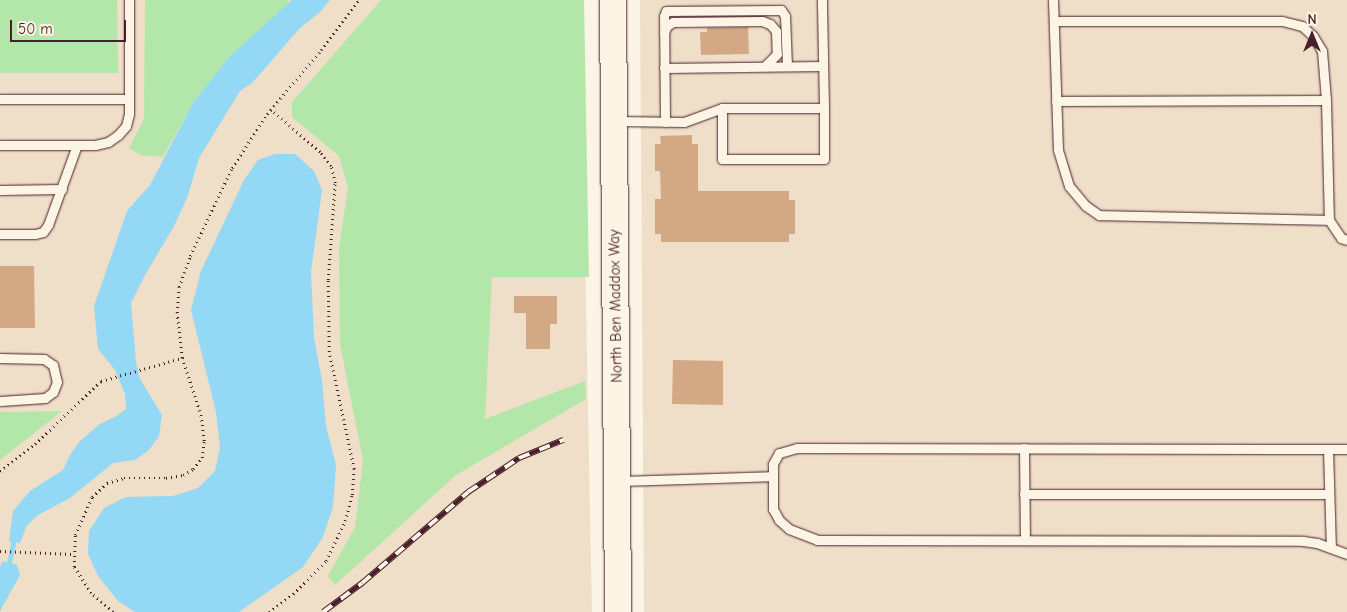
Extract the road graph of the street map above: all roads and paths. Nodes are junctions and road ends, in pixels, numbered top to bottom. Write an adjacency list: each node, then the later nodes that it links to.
1 (129, 0): 12 (lane)
2 (359, 0): 18 (path)
3 (613, 0): 19 (main road, North Ben Maddox Way)
4 (822, 0): 10 (lane)
5 (1053, 0): 6 (lane)
6 (1054, 21): 14 (lane); 15 (lane)
7 (664, 32): 8 (lane); 9 (lane); 11 (lane)
8 (765, 66): 9 (lane); 11 (lane)
9 (787, 66): 10 (lane)
10 (823, 66): 17 (lane)
11 (664, 68): 20 (lane)
12 (130, 99): 13 (lane); 22 (lane)
13 (0, 100)
14 (1326, 100): 15 (lane); 25 (lane)
15 (1056, 101): 25 (lane)
16 (722, 108): 17 (lane); 17 (lane); 20 (lane)
17 (824, 108)
18 (271, 110): 29 (path); 45 (path)
19 (614, 122): 20 (lane); 36 (main road, North Ben Maddox Way)
20 (665, 122)
21 (0, 145): 22 (lane)
22 (78, 145): 23 (lane)
23 (62, 189): 24 (lane); 26 (lane)
24 (0, 190)
25 (1329, 220): 27 (lane)
26 (0, 234)
27 (1347, 240)
28 (0, 358): 30 (lane)
29 (182, 358): 34 (path); 42 (path)
30 (0, 401)
31 (1024, 448): 33 (lane); 35 (lane); 37 (lane)
32 (1347, 448): 33 (lane)
33 (1328, 449): 38 (lane)
34 (0, 472)
35 (773, 476): 36 (lane); 39 (lane)
36 (618, 481): 46 (main road, North Ben Maddox Way)
37 (1024, 494): 38 (lane); 39 (lane)
38 (1329, 494): 40 (lane)
39 (1025, 540): 40 (lane)
40 (1331, 548): 43 (lane)
41 (1, 551): 42 (path)
42 (73, 554): 44 (path)
43 (1347, 554)
44 (113, 612)
45 (269, 612)
46 (618, 612)

